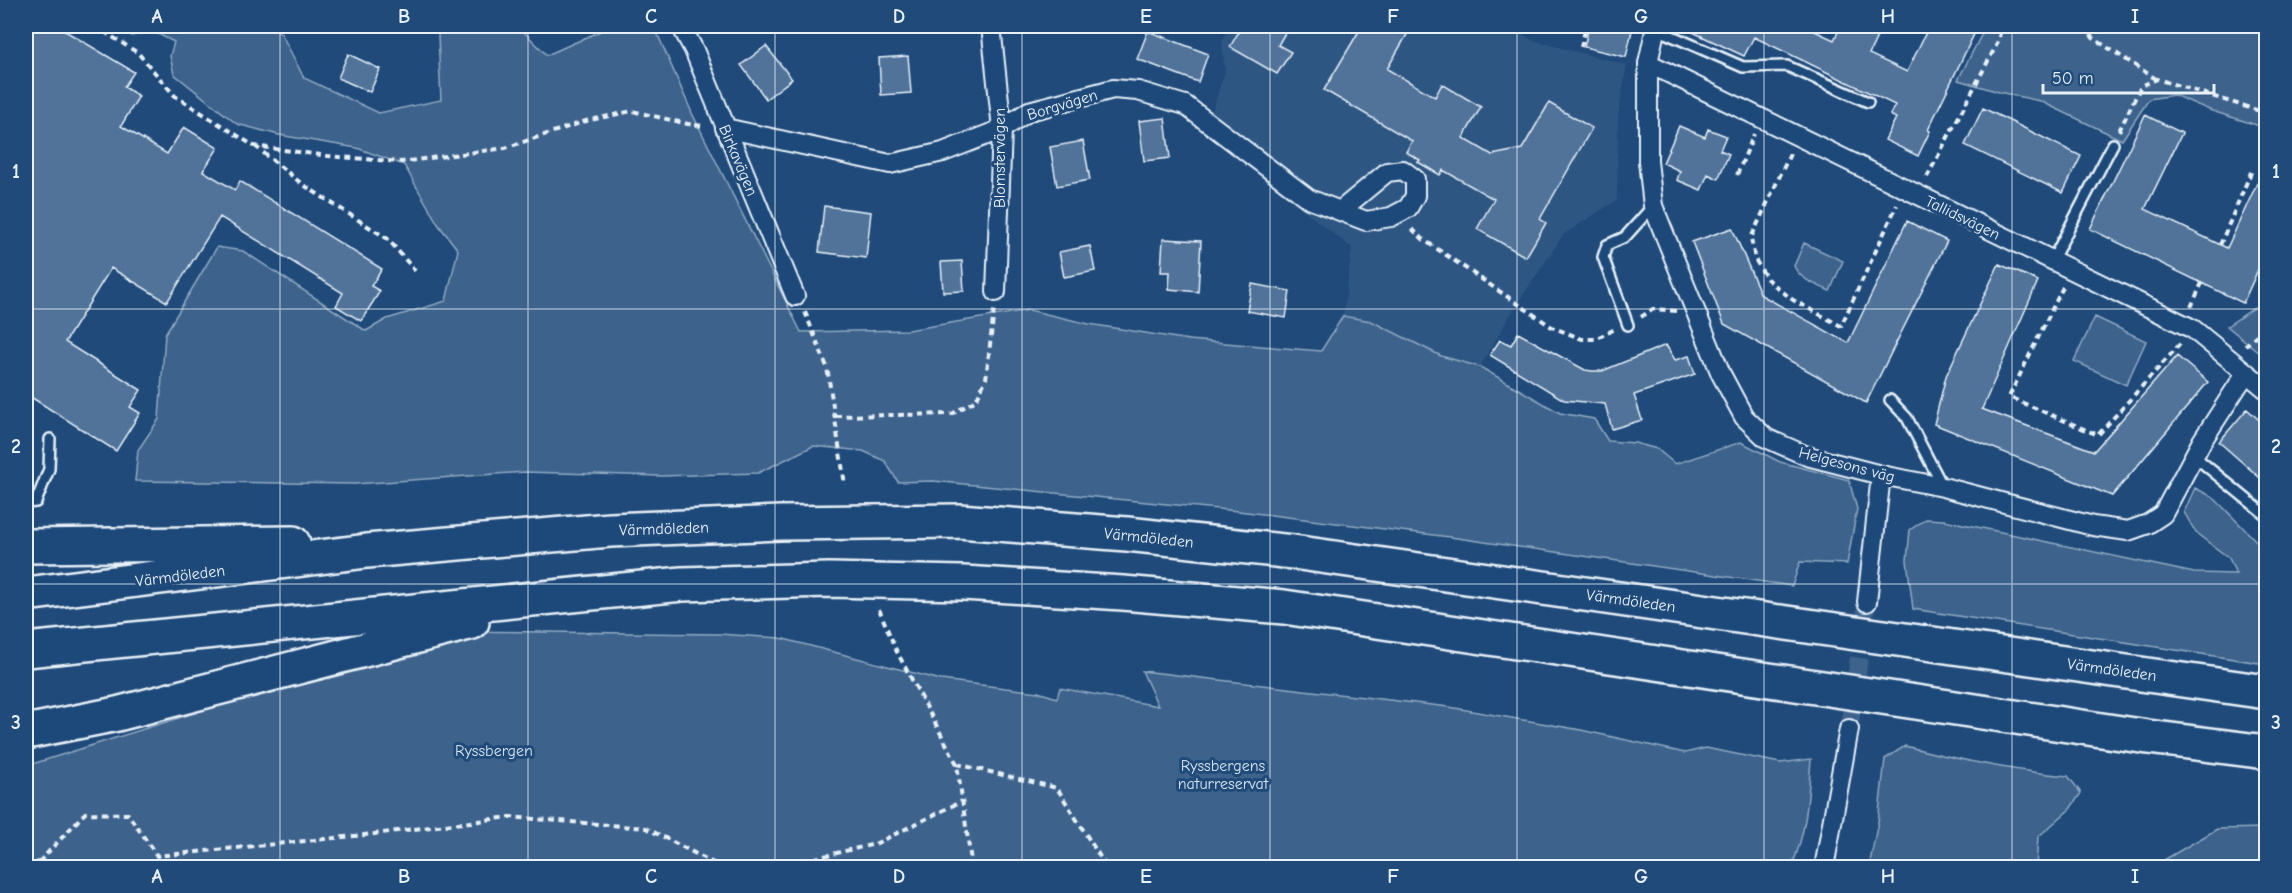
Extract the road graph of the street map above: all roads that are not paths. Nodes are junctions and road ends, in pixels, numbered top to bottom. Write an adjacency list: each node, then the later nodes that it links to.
1 (681, 26): 6 (street, Birkavägen)
2 (991, 26): 7 (street, Blomstervägen)
3 (1656, 27): 4 (street, Helgesons väg); 5 (lane)
4 (1648, 63): 9 (street, Helgesons väg); 11 (street, Tallidsvägen)
5 (1868, 102)
6 (725, 128): 7 (street, Borgvägen); 13 (street, Birkavägen)
7 (1002, 129): 10 (street, Borgvägen); 12 (street, Blomstervägen)
8 (2113, 144): 11 (lane)
9 (1653, 206): 14 (lane); 20 (street, Helgesons väg)
10 (1340, 211): 10 (street, Borgvägen)
11 (2052, 261): 15 (street, Tallidsvägen)
12 (996, 292)
13 (795, 296)
14 (1628, 325)
15 (2247, 373): 16 (street, Tallidsvägen); 19 (street, Helgesons väg)
16 (2266, 388)
17 (1890, 400): 21 (lane)
18 (50, 439): 22 (lane)
19 (2194, 456): 21 (street, Helgesons väg); 23 (lane)
20 (1881, 475): 21 (street, Helgesons väg); 28 (street)
21 (1943, 487)
22 (26, 503)
23 (2266, 514)
24 (490, 541): 25 (highway); 26 (highway, Värmdöleden); 30 (highway, Värmdöleden)
25 (26, 546)
26 (26, 594)
27 (570, 596): 29 (highway); 32 (highway); 33 (highway)
28 (1867, 602)
29 (26, 650)
30 (2266, 692)
31 (1848, 729): 34 (street)
32 (26, 732)
33 (2266, 752)
34 (1824, 867)

